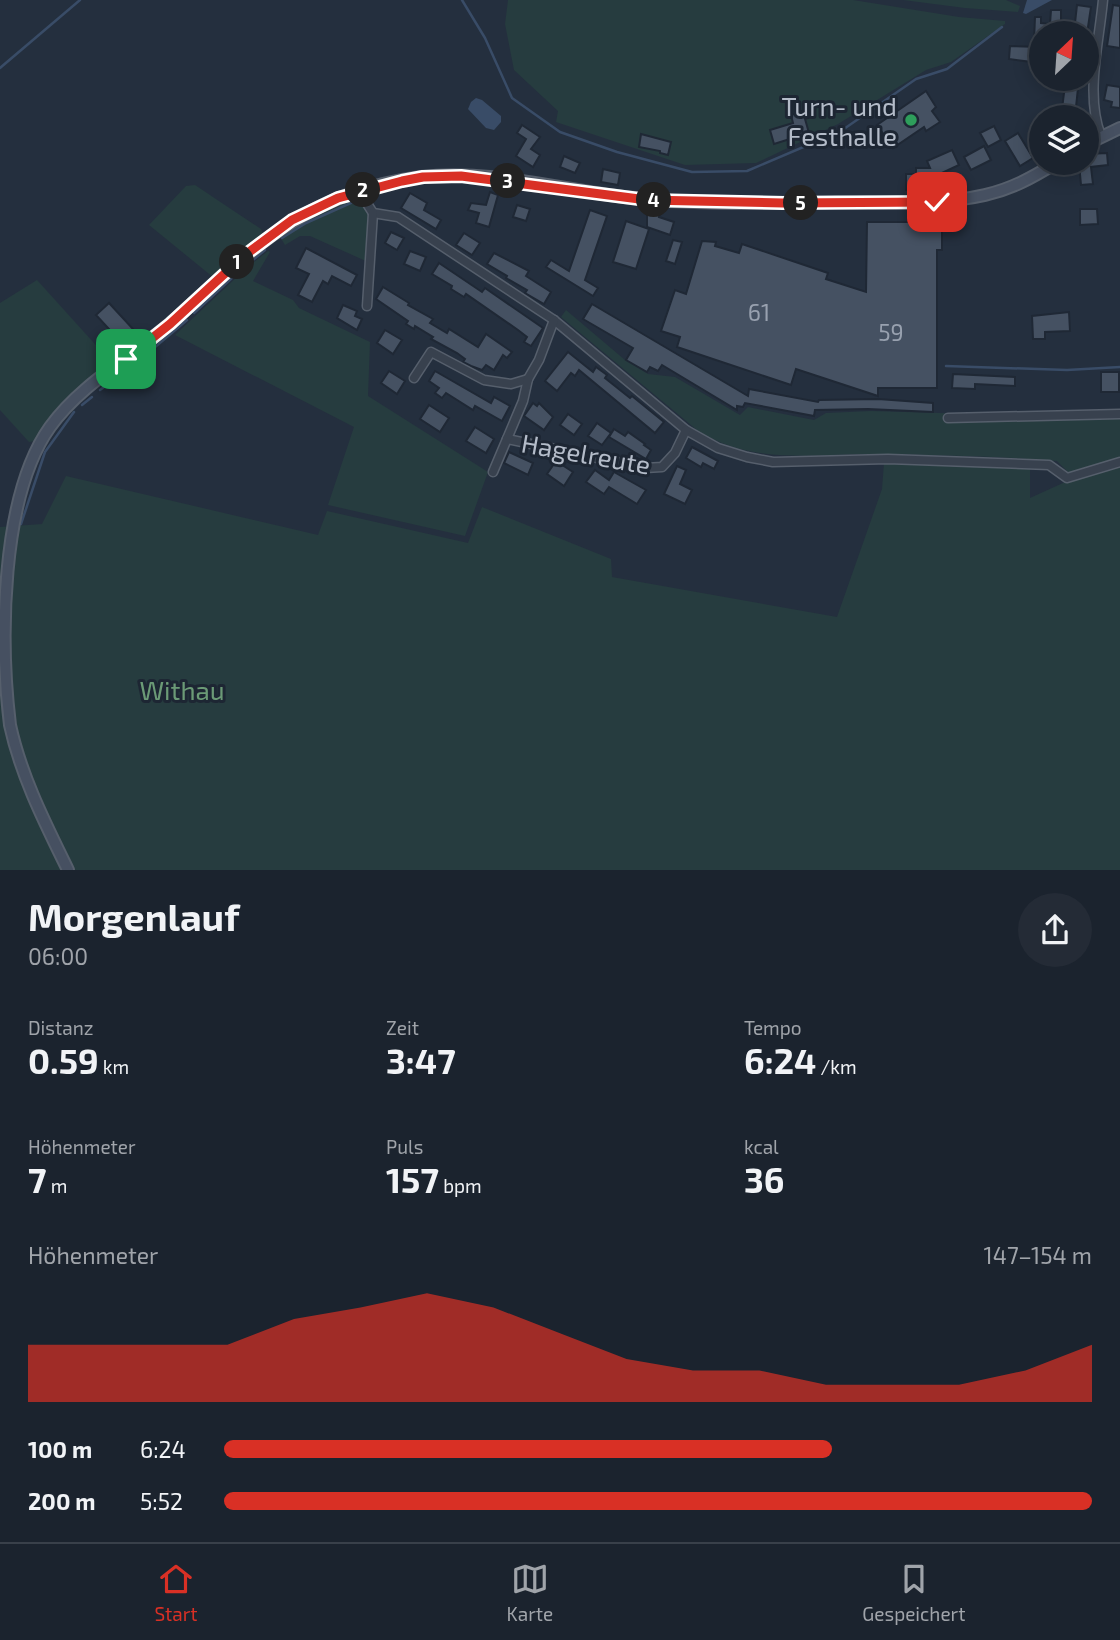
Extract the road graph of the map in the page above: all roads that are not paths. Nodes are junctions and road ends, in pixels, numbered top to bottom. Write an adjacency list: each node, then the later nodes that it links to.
1 (1103, 0): 3 (street)
2 (1120, 128): 3 (street)
3 (1101, 136)
4 (1037, 175): 5 (street)
5 (359, 191): 6 (street); 17 (street)
6 (373, 213): 7 (street); 8 (street)
7 (367, 306)
8 (554, 320): 10 (street, Hagelreute); 13 (street)
9 (414, 378): 10 (street)
10 (528, 379): 14 (street, Hagelreute)
11 (1120, 414): 12 (street)
12 (948, 418)
13 (686, 430): 14 (street, Hagelreute); 15 (street)
14 (507, 439): 16 (street, Hagelreute)
15 (1120, 462)
16 (493, 472)
17 (68, 870)

